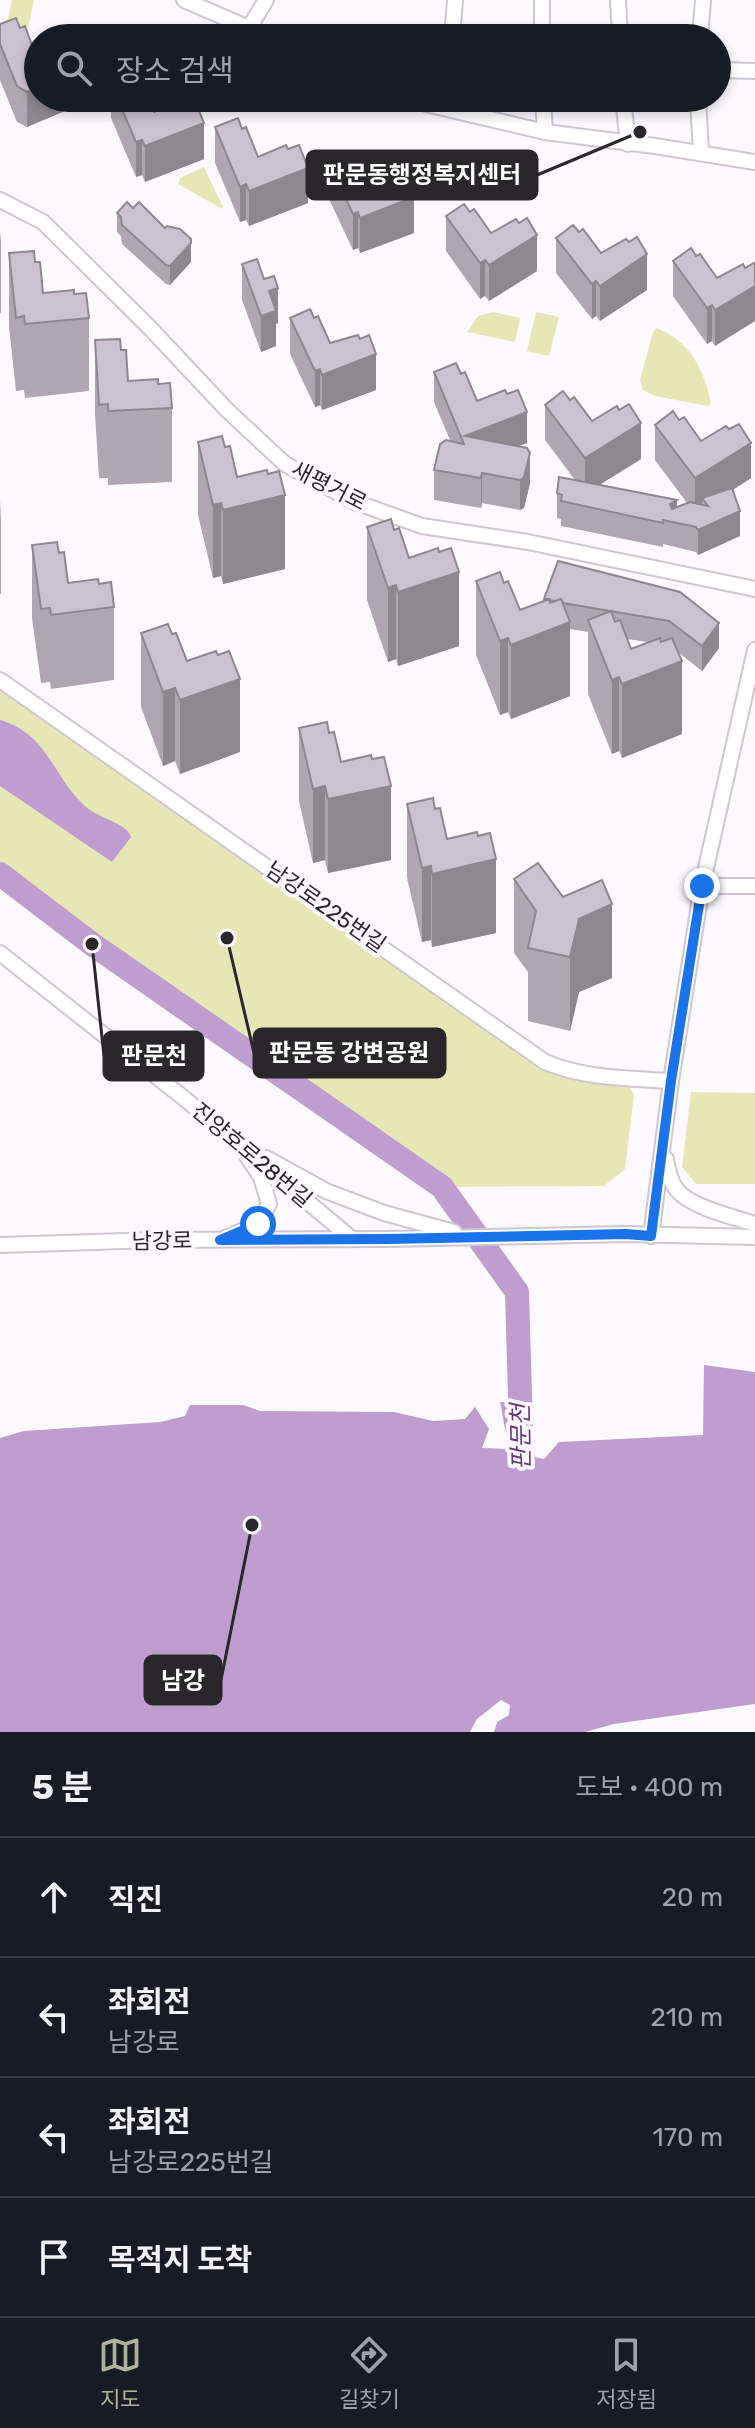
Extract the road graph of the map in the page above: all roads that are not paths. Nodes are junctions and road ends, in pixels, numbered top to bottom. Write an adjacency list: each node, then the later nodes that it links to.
1 (184, 0): 7 (street)
2 (266, 0): 8 (street)
3 (455, 0): 9 (street)
4 (542, 0): 10 (street)
5 (618, 0): 11 (street)
6 (703, 0): 12 (street)
7 (240, 24)
8 (251, 24)
9 (453, 24)
10 (542, 24)
11 (619, 24)
12 (701, 24)
13 (731, 70): 14 (street)
14 (755, 71)
15 (469, 112): 19 (street)
16 (544, 112): 19 (street)
17 (625, 112): 20 (street)
18 (699, 112): 21 (street)
19 (545, 132): 20 (street)
20 (628, 144): 21 (street)
21 (701, 153): 22 (street)
22 (755, 162)
23 (0, 200): 24 (street, 새평거로)
24 (755, 589)
25 (755, 650): 27 (street)
26 (0, 680): 30 (street, 남강로225번길)
27 (702, 886): 28 (street); 30 (street)
28 (755, 886)
29 (0, 953): 32 (street, 진양호로28번길)
30 (671, 1081): 31 (street)
31 (663, 1142): 33 (street); 34 (street)
32 (238, 1143): 35 (street); 37 (street, 진양호로28번길); 38 (street)
33 (755, 1224)
34 (651, 1236): 35 (street, 남강로); 36 (street, 남강로)
35 (472, 1237): 37 (street, 남강로)
36 (755, 1237)
37 (352, 1239): 38 (street, 남강로)
38 (220, 1240): 39 (street, 남강로)
39 (0, 1245)

